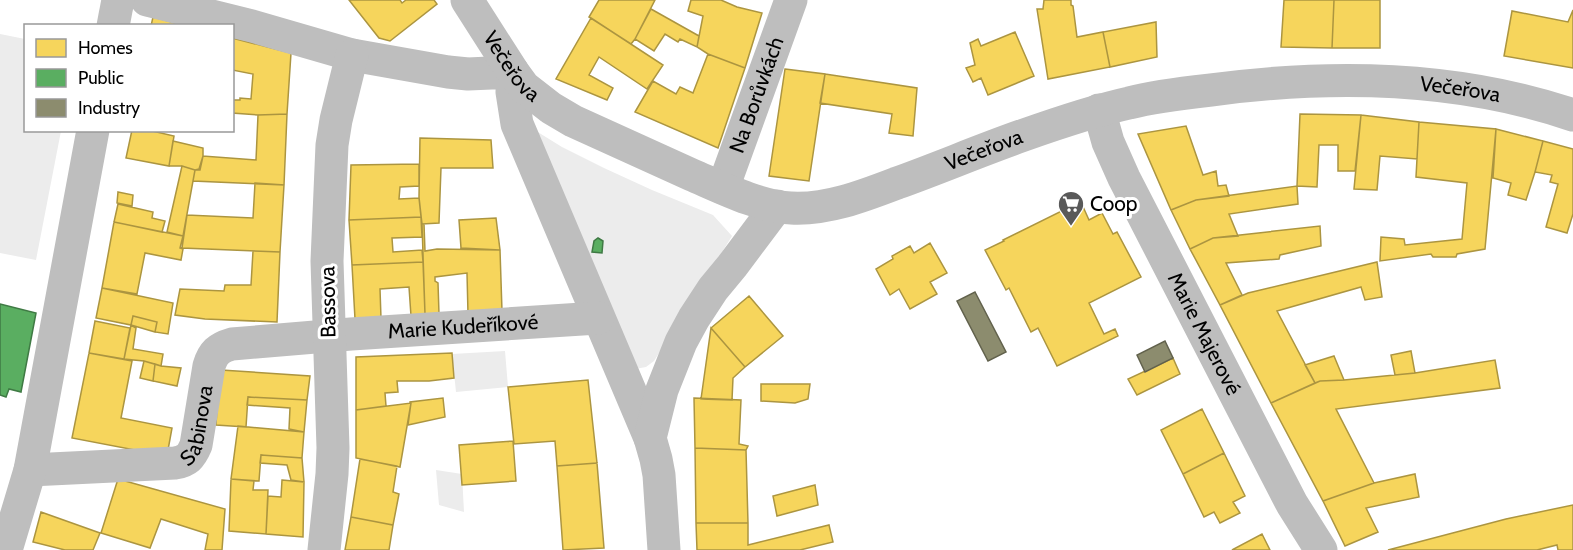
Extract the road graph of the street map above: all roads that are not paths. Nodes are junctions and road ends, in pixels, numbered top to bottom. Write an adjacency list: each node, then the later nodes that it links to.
1 (118, 0): 5 (street)
2 (147, 0): 6 (street)
3 (467, 0): 7 (street, Večeřova)
4 (790, 0): 11 (street, Na Borůvkách)
5 (113, 24)
6 (352, 55): 7 (street); 14 (street, Bassova)
7 (513, 72): 11 (street, Večeřova); 13 (street)
8 (1100, 110): 9 (street, Večeřova); 12 (street, Večeřova); 21 (street, Marie Majerové)
9 (1573, 115)
10 (93, 132): 16 (street)
11 (723, 188): 12 (street, Večeřova)
12 (777, 206): 15 (street)
13 (598, 318): 14 (street, Marie Kudeříkové); 15 (street)
14 (329, 336): 16 (street, Sabinova); 19 (street, Bassova)
15 (650, 438): 20 (street)
16 (30, 470): 17 (street)
17 (10, 499): 18 (street)
18 (6, 550)
19 (324, 550)
20 (664, 550)
21 (1322, 550)

